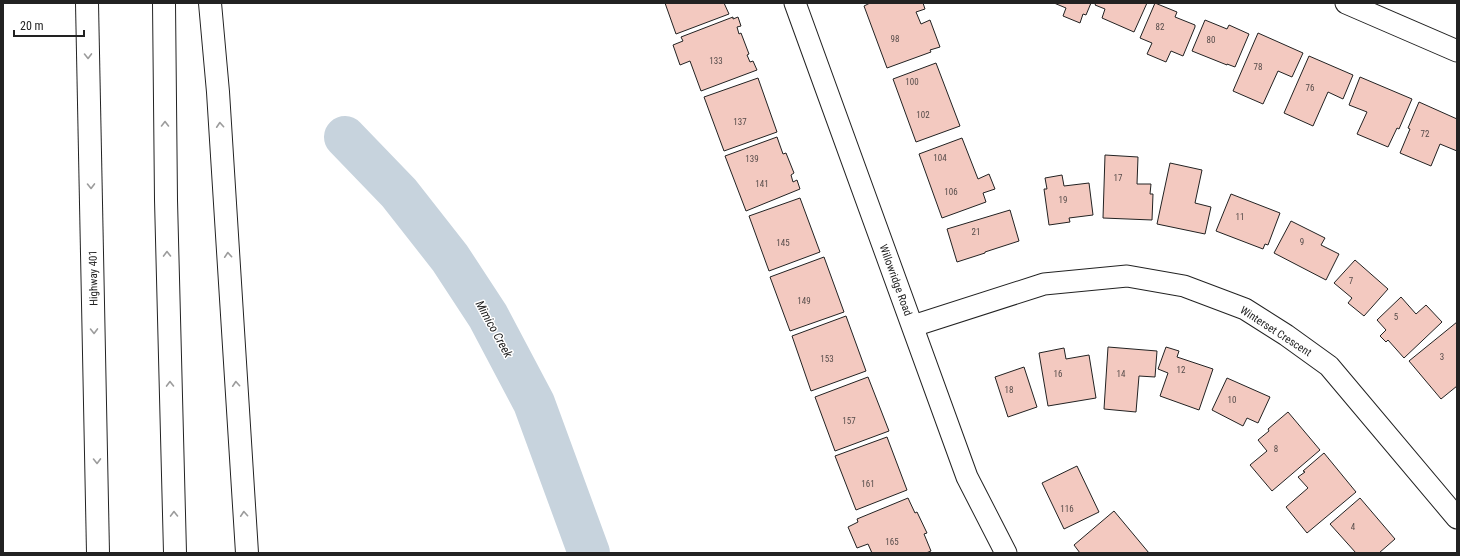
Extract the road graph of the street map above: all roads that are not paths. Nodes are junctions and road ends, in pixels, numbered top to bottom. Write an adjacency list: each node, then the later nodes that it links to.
1 (87, 3): 9 (highway, Highway 401, one-way to 9)
2 (164, 3): 10 (highway, one-way to 2)
3 (210, 3): 11 (highway, one-way to 3)
4 (795, 3): 7 (street, Willowridge Road)
5 (1346, 3): 6 (street)
6 (1457, 51)
7 (913, 326): 8 (street, Winterset Crescent); 12 (street, Willowridge Road)
8 (1457, 518)
9 (98, 553)
10 (174, 553)
11 (247, 553)
12 (1006, 553)

